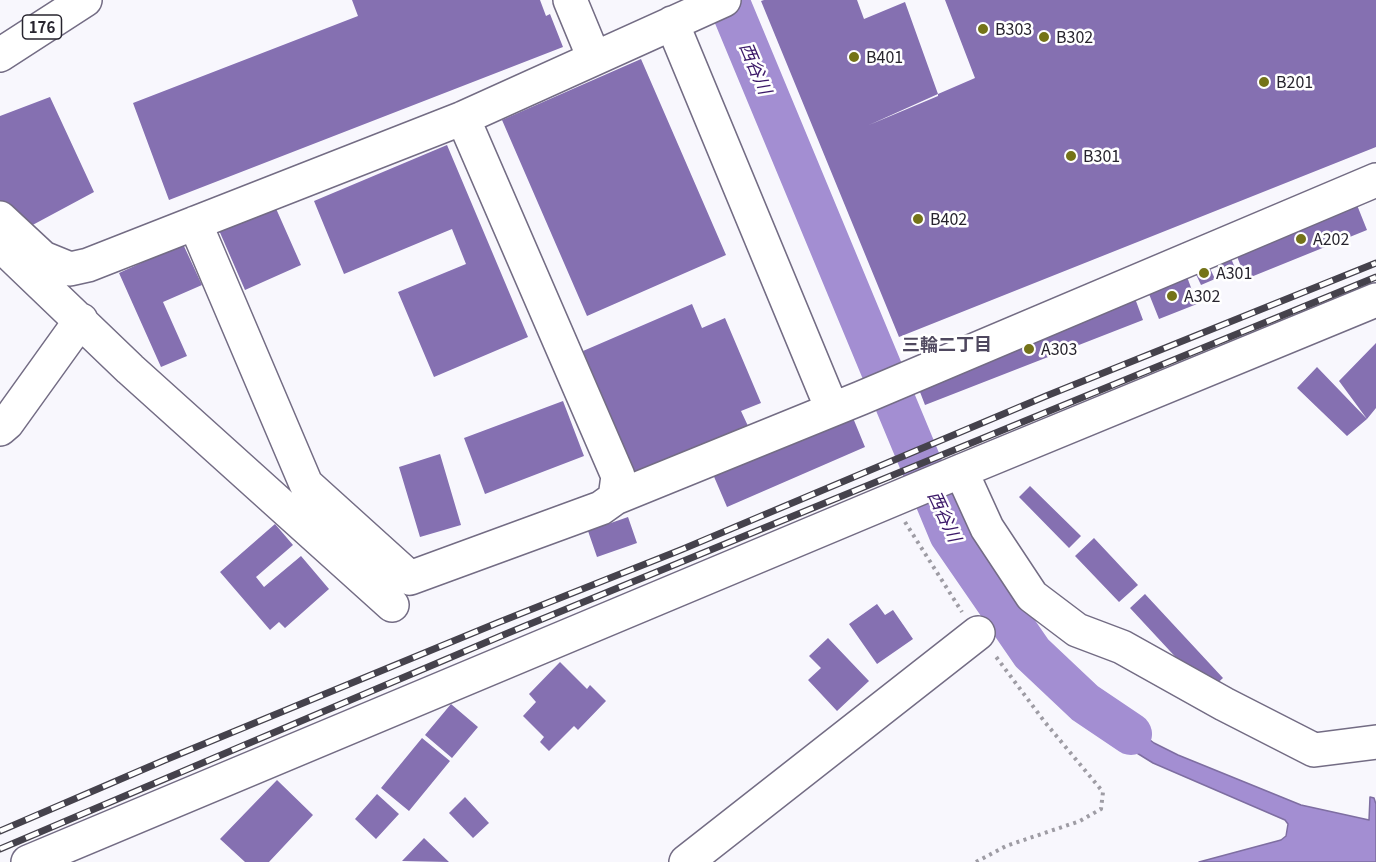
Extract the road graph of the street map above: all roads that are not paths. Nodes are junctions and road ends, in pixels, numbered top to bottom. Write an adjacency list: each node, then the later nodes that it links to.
1 (85, 0): 4 (main road, 176)
2 (570, 0): 5 (main road)
3 (692, 10): 5 (main road); 13 (main road)
4 (0, 55)
5 (594, 58): 6 (main road)
6 (463, 118): 9 (main road); 16 (main road)
7 (1376, 180): 13 (main road)
8 (0, 218): 9 (main road)
9 (195, 223): 16 (main road)
10 (0, 245): 12 (main road)
11 (1376, 300): 15 (main road)
12 (81, 320): 14 (main road); 17 (main road)
13 (847, 404): 16 (main road)
14 (0, 429)
15 (961, 471): 19 (main road); 20 (main road)
16 (615, 498)
17 (392, 605)
18 (978, 633): 21 (main road)
19 (1376, 742)
20 (42, 859)
21 (686, 862)

